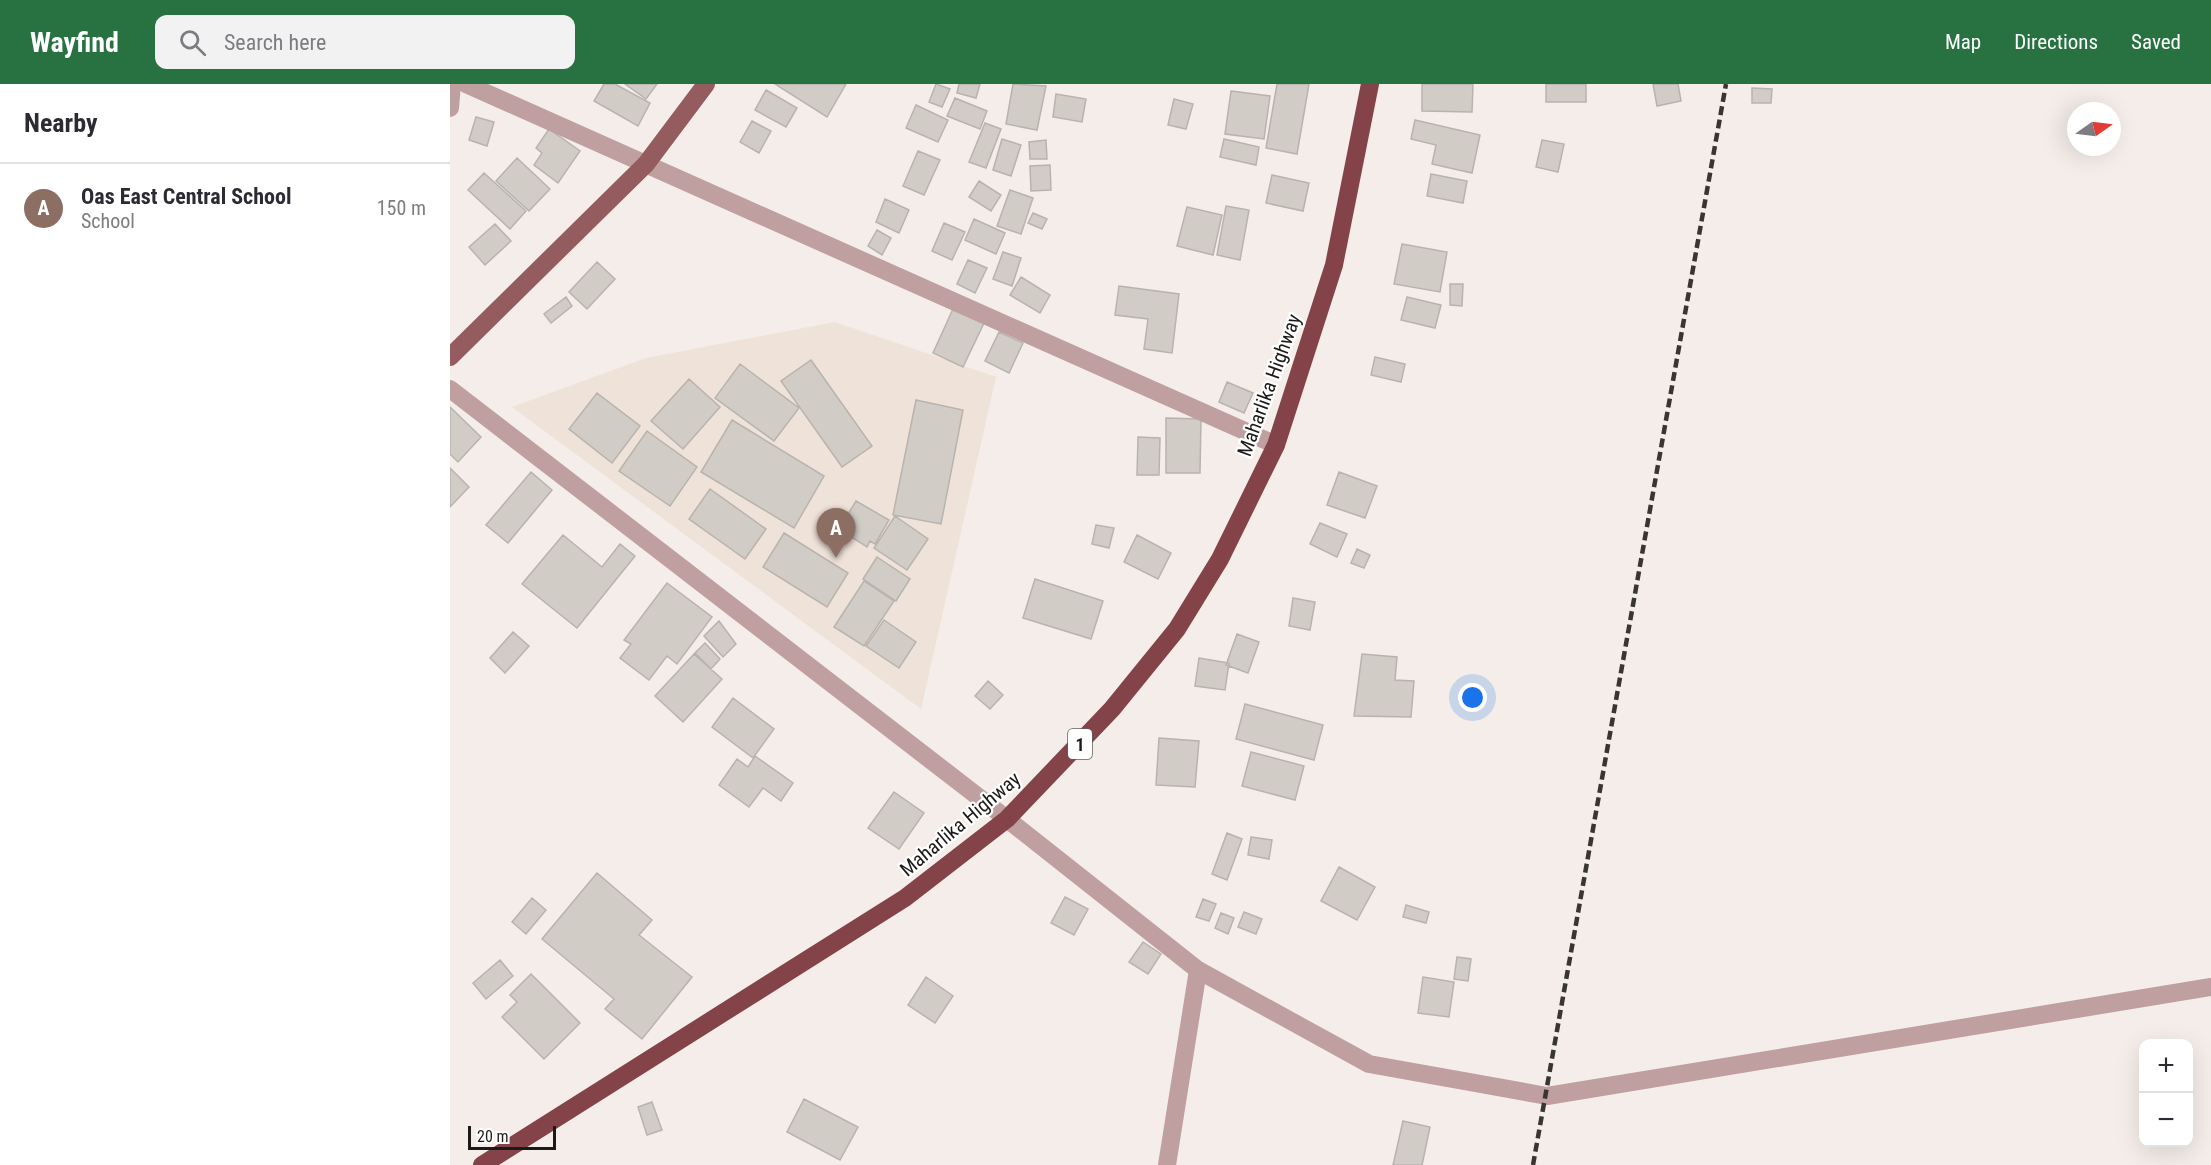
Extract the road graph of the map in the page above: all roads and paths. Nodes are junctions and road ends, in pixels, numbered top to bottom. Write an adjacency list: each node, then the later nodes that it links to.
1 (452, 84): 5 (street)
2 (466, 84): 6 (street)
3 (706, 84): 6 (main road)
4 (1370, 84): 9 (highway, Maharlika Highway / 1)
5 (450, 108)
6 (646, 164): 7 (main road); 9 (street)
7 (452, 350)
8 (450, 389): 10 (street)
9 (1276, 445): 10 (highway, Maharlika Highway / 1)
10 (1007, 819): 11 (street); 13 (highway, Maharlika Highway / 1)
11 (1198, 970): 12 (street); 14 (street)
12 (2211, 987)
13 (482, 1165)
14 (1167, 1165)

